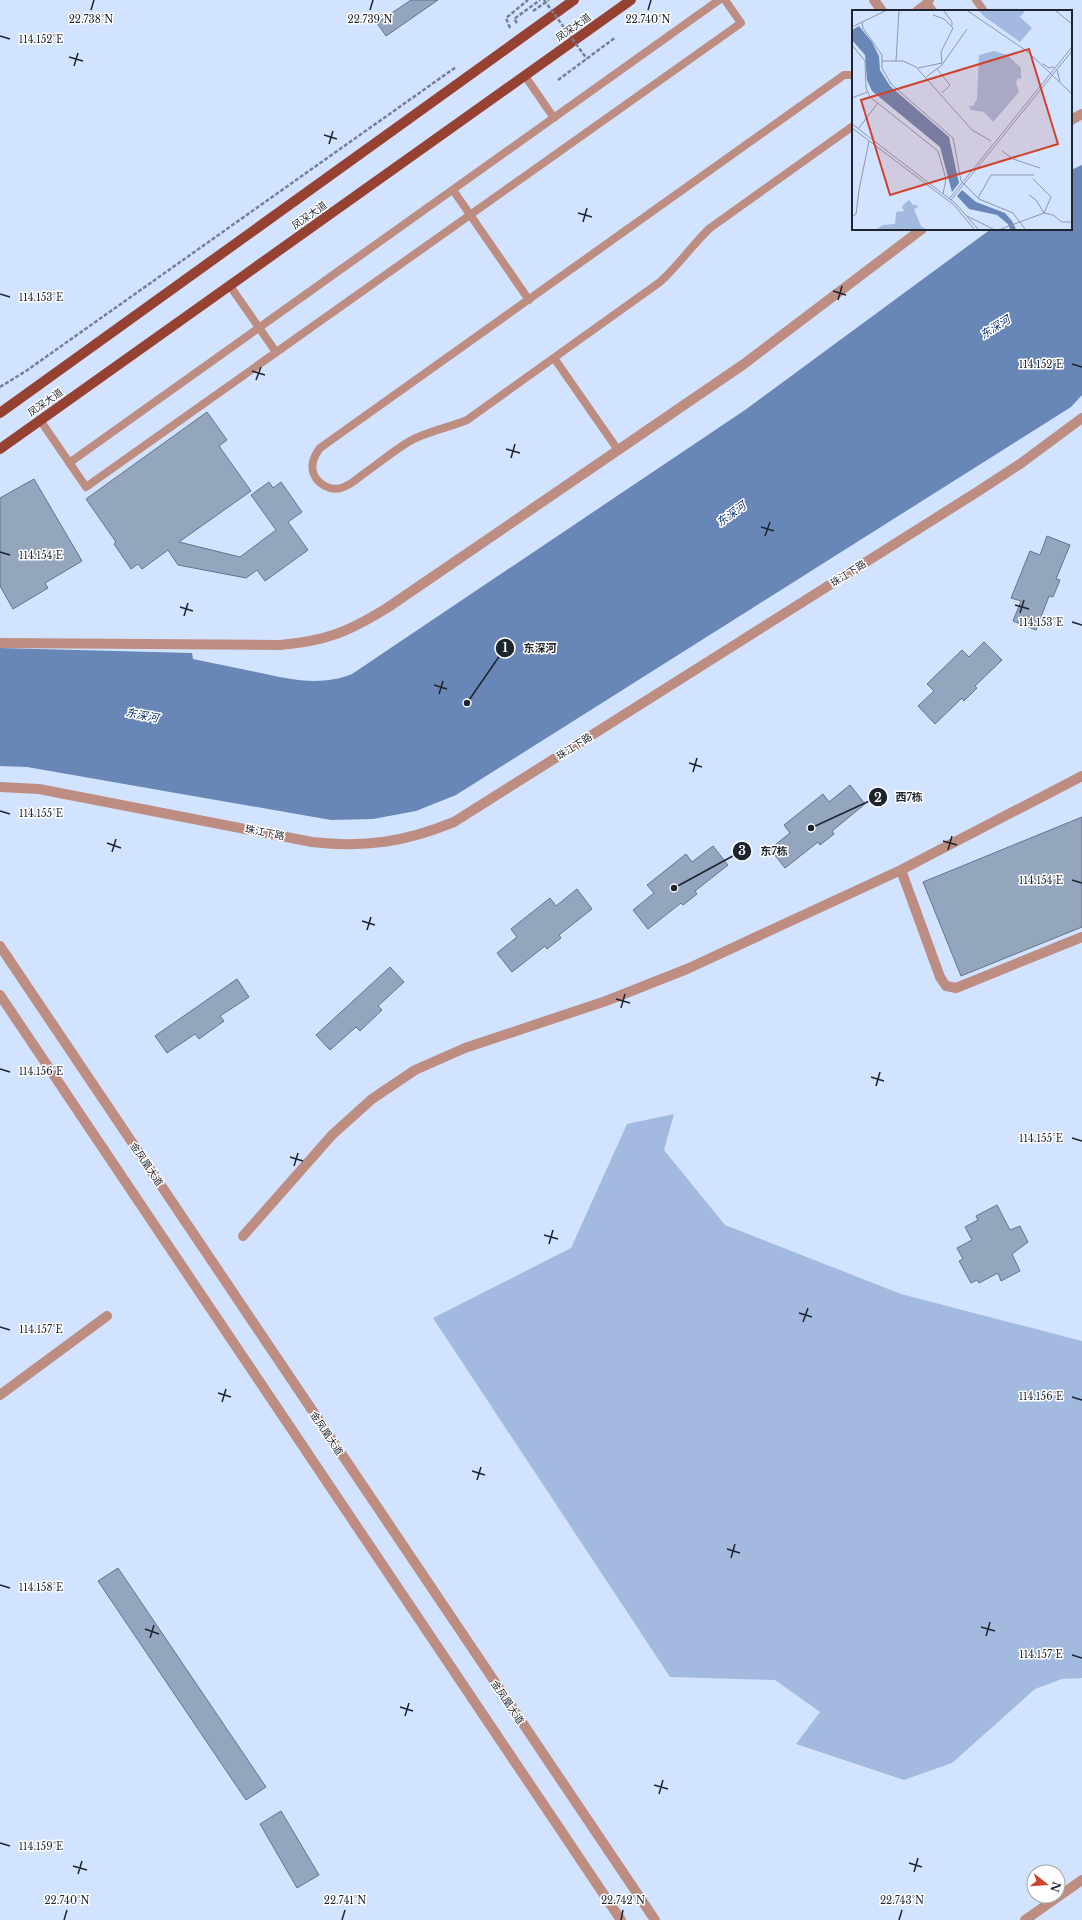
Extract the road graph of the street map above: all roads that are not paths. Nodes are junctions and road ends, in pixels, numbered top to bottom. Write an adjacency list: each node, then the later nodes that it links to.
1 (574, 0): 26 (main road, 凤深大道)
2 (631, 0): 13 (main road, 凤深大道)
3 (719, 0): 15 (lane)
4 (725, 0): 19 (lane)
5 (874, 0): 8 (street)
6 (976, 0): 11 (lane)
7 (928, 1): 9 (lane); 10 (lane)
8 (881, 10)
9 (917, 10)
10 (932, 10)
11 (983, 10)
12 (852, 74): 22 (lane)
13 (525, 76): 15 (lane); 21 (main road, 凤深大道)
14 (1082, 114): 16 (street)
15 (554, 118): 18 (lane)
16 (1072, 119)
17 (852, 127): 25 (lane)
18 (453, 190): 19 (lane); 23 (lane)
19 (470, 215): 22 (lane); 24 (lane)
20 (921, 230): 30 (street)
21 (230, 286): 23 (lane); 28 (main road, 凤深大道)
22 (529, 300): 25 (lane)
23 (259, 328): 24 (lane); 31 (lane)
24 (276, 352): 31 (lane)
25 (554, 358): 30 (lane)
26 (0, 413)
27 (1082, 418): 34 (street, 珠江下路)
28 (40, 420): 29 (main road, 凤深大道); 31 (lane)
29 (0, 449)
30 (618, 450): 32 (street)
31 (69, 463)
32 (0, 643)
33 (1082, 776): 35 (street)
34 (0, 787)
35 (901, 870): 36 (street); 39 (street)
36 (1082, 936)
37 (0, 946): 44 (street, 金凤凰大道)
38 (0, 995): 43 (street)
39 (243, 1236)
40 (107, 1316): 41 (street)
41 (0, 1395)
42 (1082, 1880): 45 (street)
43 (621, 1920)
44 (655, 1920)
45 (1025, 1920)

